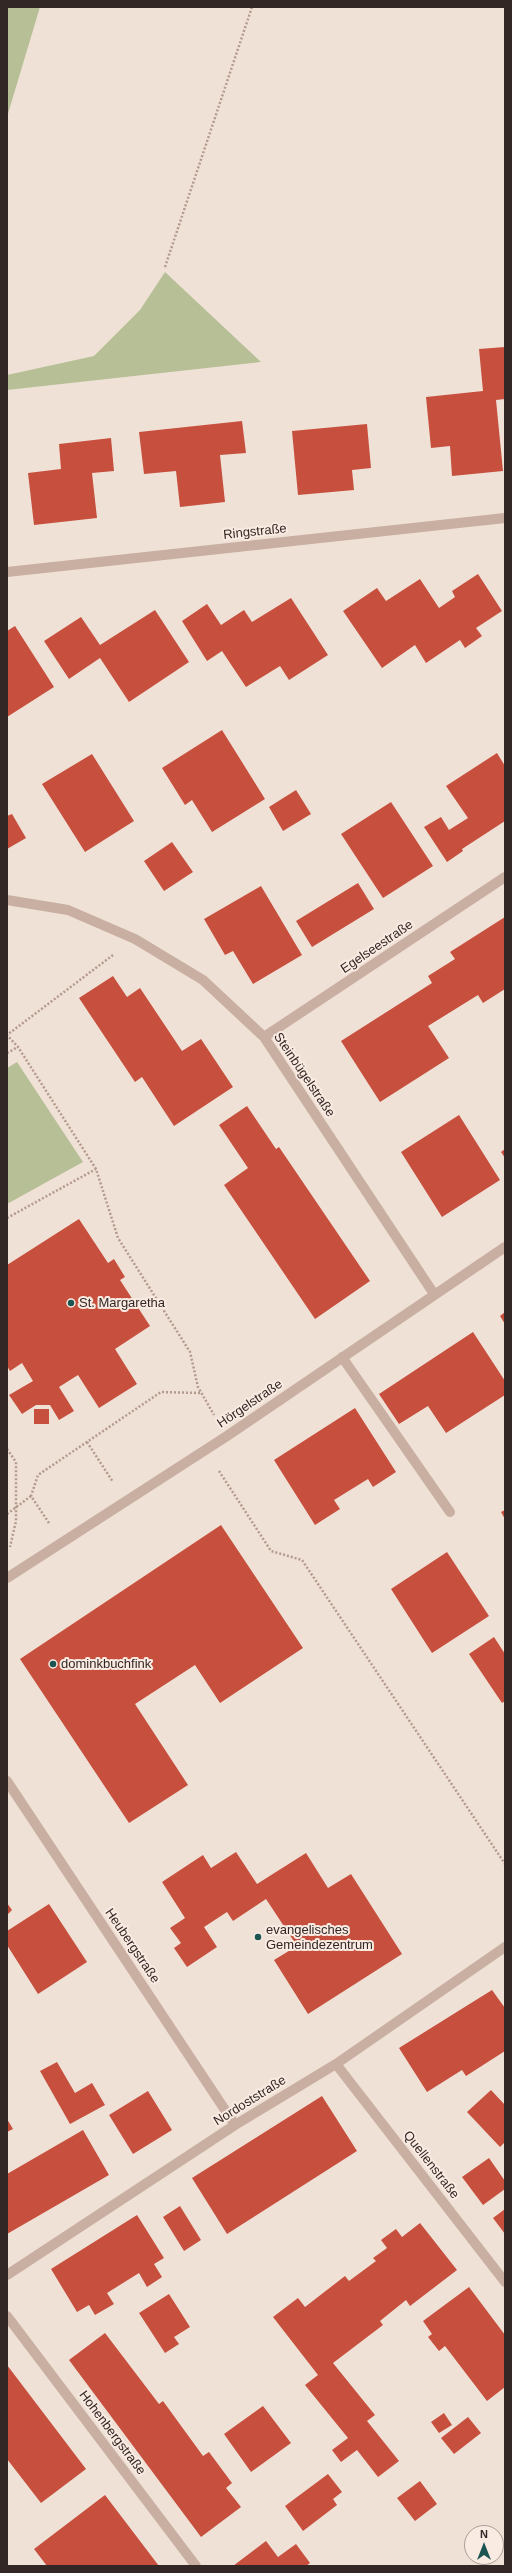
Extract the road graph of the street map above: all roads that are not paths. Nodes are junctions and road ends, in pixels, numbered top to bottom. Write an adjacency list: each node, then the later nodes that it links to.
1 (505, 518): 2 (street, Ringstraße)
2 (7, 572)
3 (505, 877): 5 (street, Egelseestraße)
4 (7, 900): 5 (street, Steinbügelstraße)
5 (264, 1037): 7 (street, Steinbügelstraße)
6 (505, 1246): 7 (street, Hörgelstraße)
7 (434, 1294): 8 (street, Hörgelstraße)
8 (342, 1357): 9 (street); 10 (street, Hörgelstraße)
9 (450, 1512)
10 (8, 1576)
11 (7, 1781): 14 (street, Heubergstraße)
12 (505, 1947): 13 (street, Nordoststraße)
13 (336, 2064): 14 (street, Nordoststraße); 16 (street, Quellenstraße)
14 (235, 2125): 15 (street, Nordoststraße)
15 (7, 2275)
16 (505, 2282)
17 (7, 2316): 18 (street, Hohenbergstraße)
18 (196, 2566)

